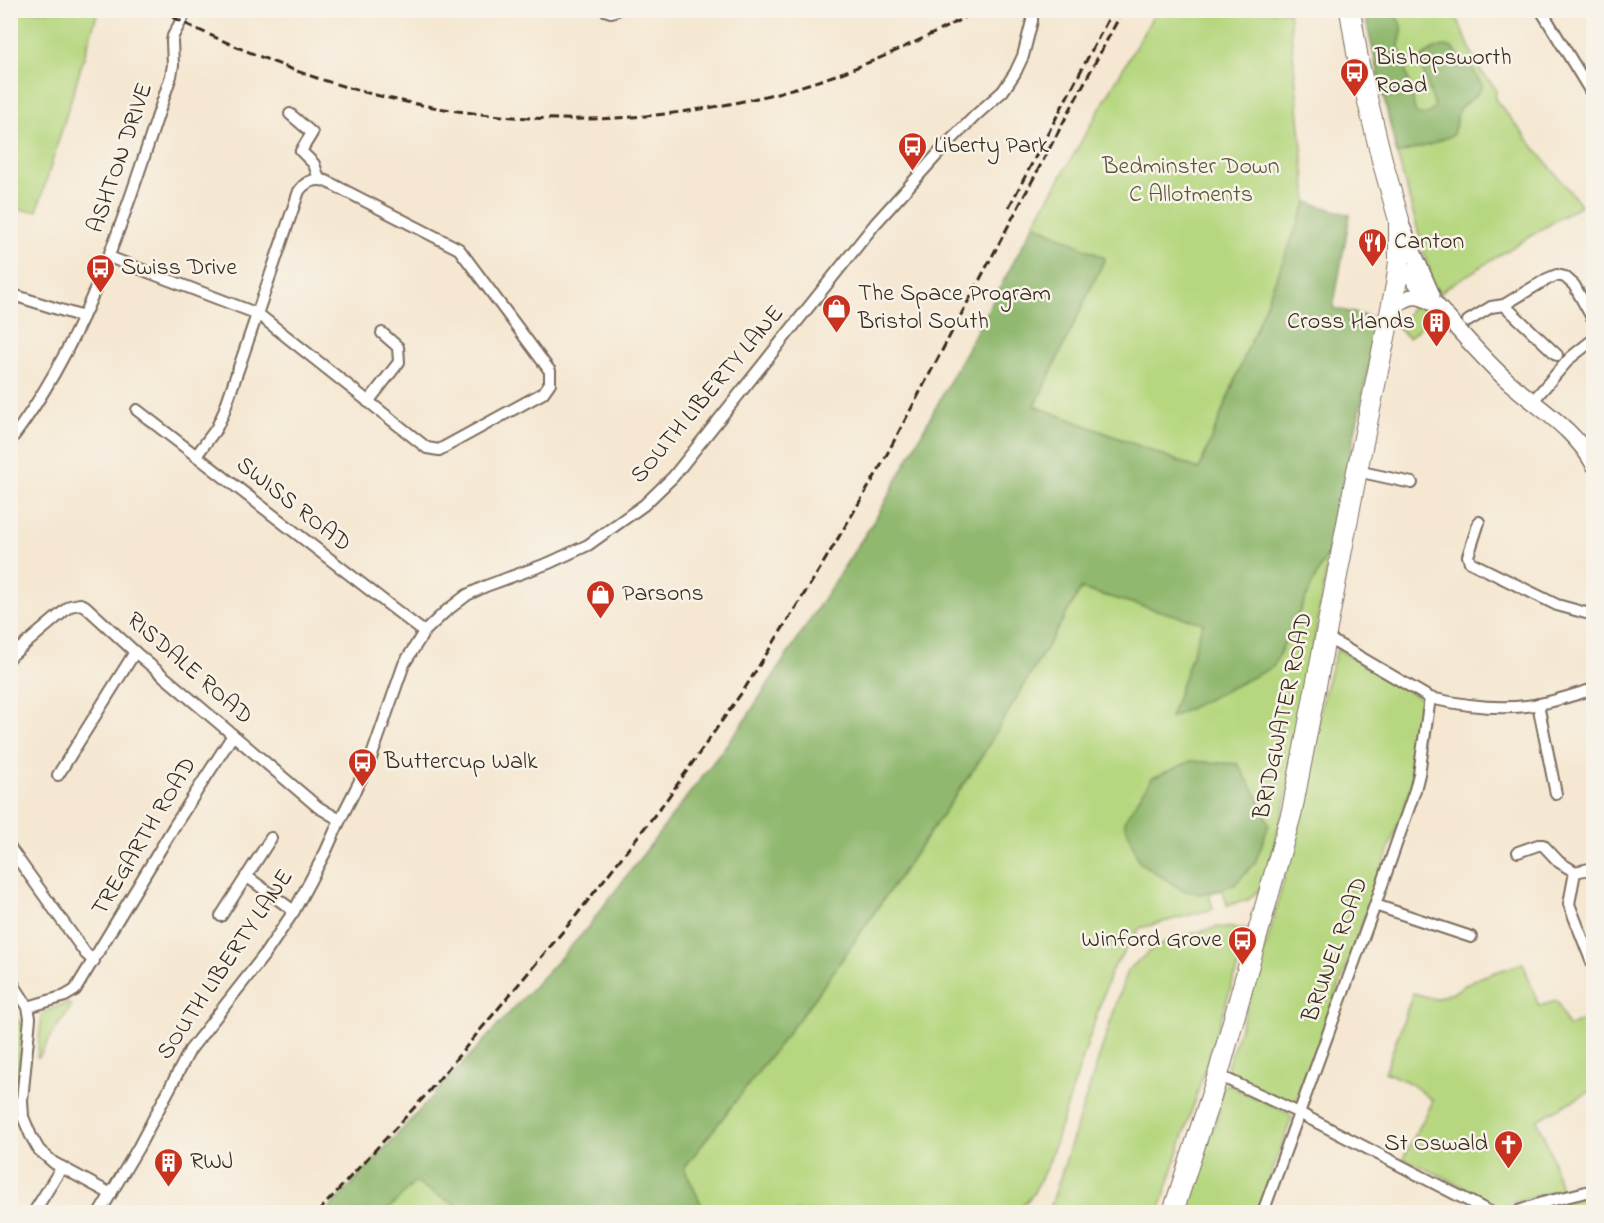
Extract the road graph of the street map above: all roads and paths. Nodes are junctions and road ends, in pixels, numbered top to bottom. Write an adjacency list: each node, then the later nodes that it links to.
1 (187, 10): 11 (street, ASHTON DRIVE)
2 (605, 10): 3 (street)
3 (617, 10)
4 (1032, 10): 34 (street, SOUTH LIBERTY LANE)
5 (1350, 10): 10 (highway, BRIDGWATER ROAD)
6 (1541, 10): 7 (street)
7 (1593, 97)
8 (290, 114): 9 (street)
9 (319, 179): 17 (street); 24 (street)
10 (1399, 220): 12 (highway, BRIDGWATER ROAD); 15 (street)
11 (109, 257): 17 (street); 18 (street, ASHTON DRIVE)
12 (1398, 261): 15 (street); 16 (highway, BRIDGWATER ROAD)
13 (10, 294): 18 (street)
14 (1504, 305): 19 (street); 20 (street); 23 (street)
15 (1439, 308): 16 (street); 25 (street)
16 (1390, 310): 30 (highway, BRIDGWATER ROAD)
17 (258, 314): 24 (street); 28 (street)
18 (83, 317): 27 (street, ASHTON DRIVE)
19 (1468, 321)
20 (1593, 321)
21 (382, 333): 24 (street)
22 (1593, 339): 25 (street)
23 (1557, 355)
24 (368, 402)
25 (1532, 402): 29 (street)
26 (137, 410): 28 (street, SWISS ROAD)
27 (10, 441)
28 (196, 456): 34 (street, SWISS ROAD)
29 (1593, 465)
30 (1357, 471): 31 (street); 35 (highway, BRIDGWATER ROAD)
31 (1412, 483)
32 (1479, 522): 33 (street)
33 (1593, 612)
34 (424, 632): 44 (street, SOUTH LIBERTY LANE)
35 (1326, 637): 39 (street); 59 (highway, BRIDGWATER ROAD)
36 (135, 652): 37 (street, RISDALE ROAD); 41 (street, RISDALE ROAD); 42 (street)
37 (10, 657)
38 (1593, 689): 40 (street)
39 (1430, 698): 40 (street); 51 (street, BRUNEL ROAD)
40 (1538, 704): 43 (street)
41 (233, 735): 44 (street, RISDALE ROAD); 55 (street, TREGARTH ROAD)
42 (58, 775)
43 (1556, 794)
44 (340, 820): 52 (street, SOUTH LIBERTY LANE)
45 (271, 838): 50 (street)
46 (10, 848): 55 (street, TREGARTH ROAD)
47 (1518, 852): 49 (street)
48 (1593, 868): 49 (street)
49 (1575, 872): 56 (street)
50 (246, 876): 52 (street); 53 (street)
51 (1375, 905): 54 (street); 61 (street, BRUNEL ROAD)
52 (294, 911): 64 (street, SOUTH LIBERTY LANE)
53 (221, 916)
54 (1471, 937)
55 (94, 961): 58 (street, TREGARTH ROAD)
56 (1593, 968)
57 (10, 979): 58 (street)
58 (28, 1007): 60 (street)
59 (1218, 1074): 61 (street); 67 (highway, BRIDGWATER ROAD)
60 (16, 1100): 62 (street)
61 (1299, 1113): 68 (street, BRUNEL ROAD); 69 (street)
62 (62, 1167): 64 (street); 65 (street)
63 (1593, 1190): 70 (street)
64 (111, 1194): 66 (street, SOUTH LIBERTY LANE)
65 (34, 1212)
66 (100, 1212)
67 (1173, 1212)
68 (1263, 1212)
69 (1490, 1212)
70 (1516, 1212)

